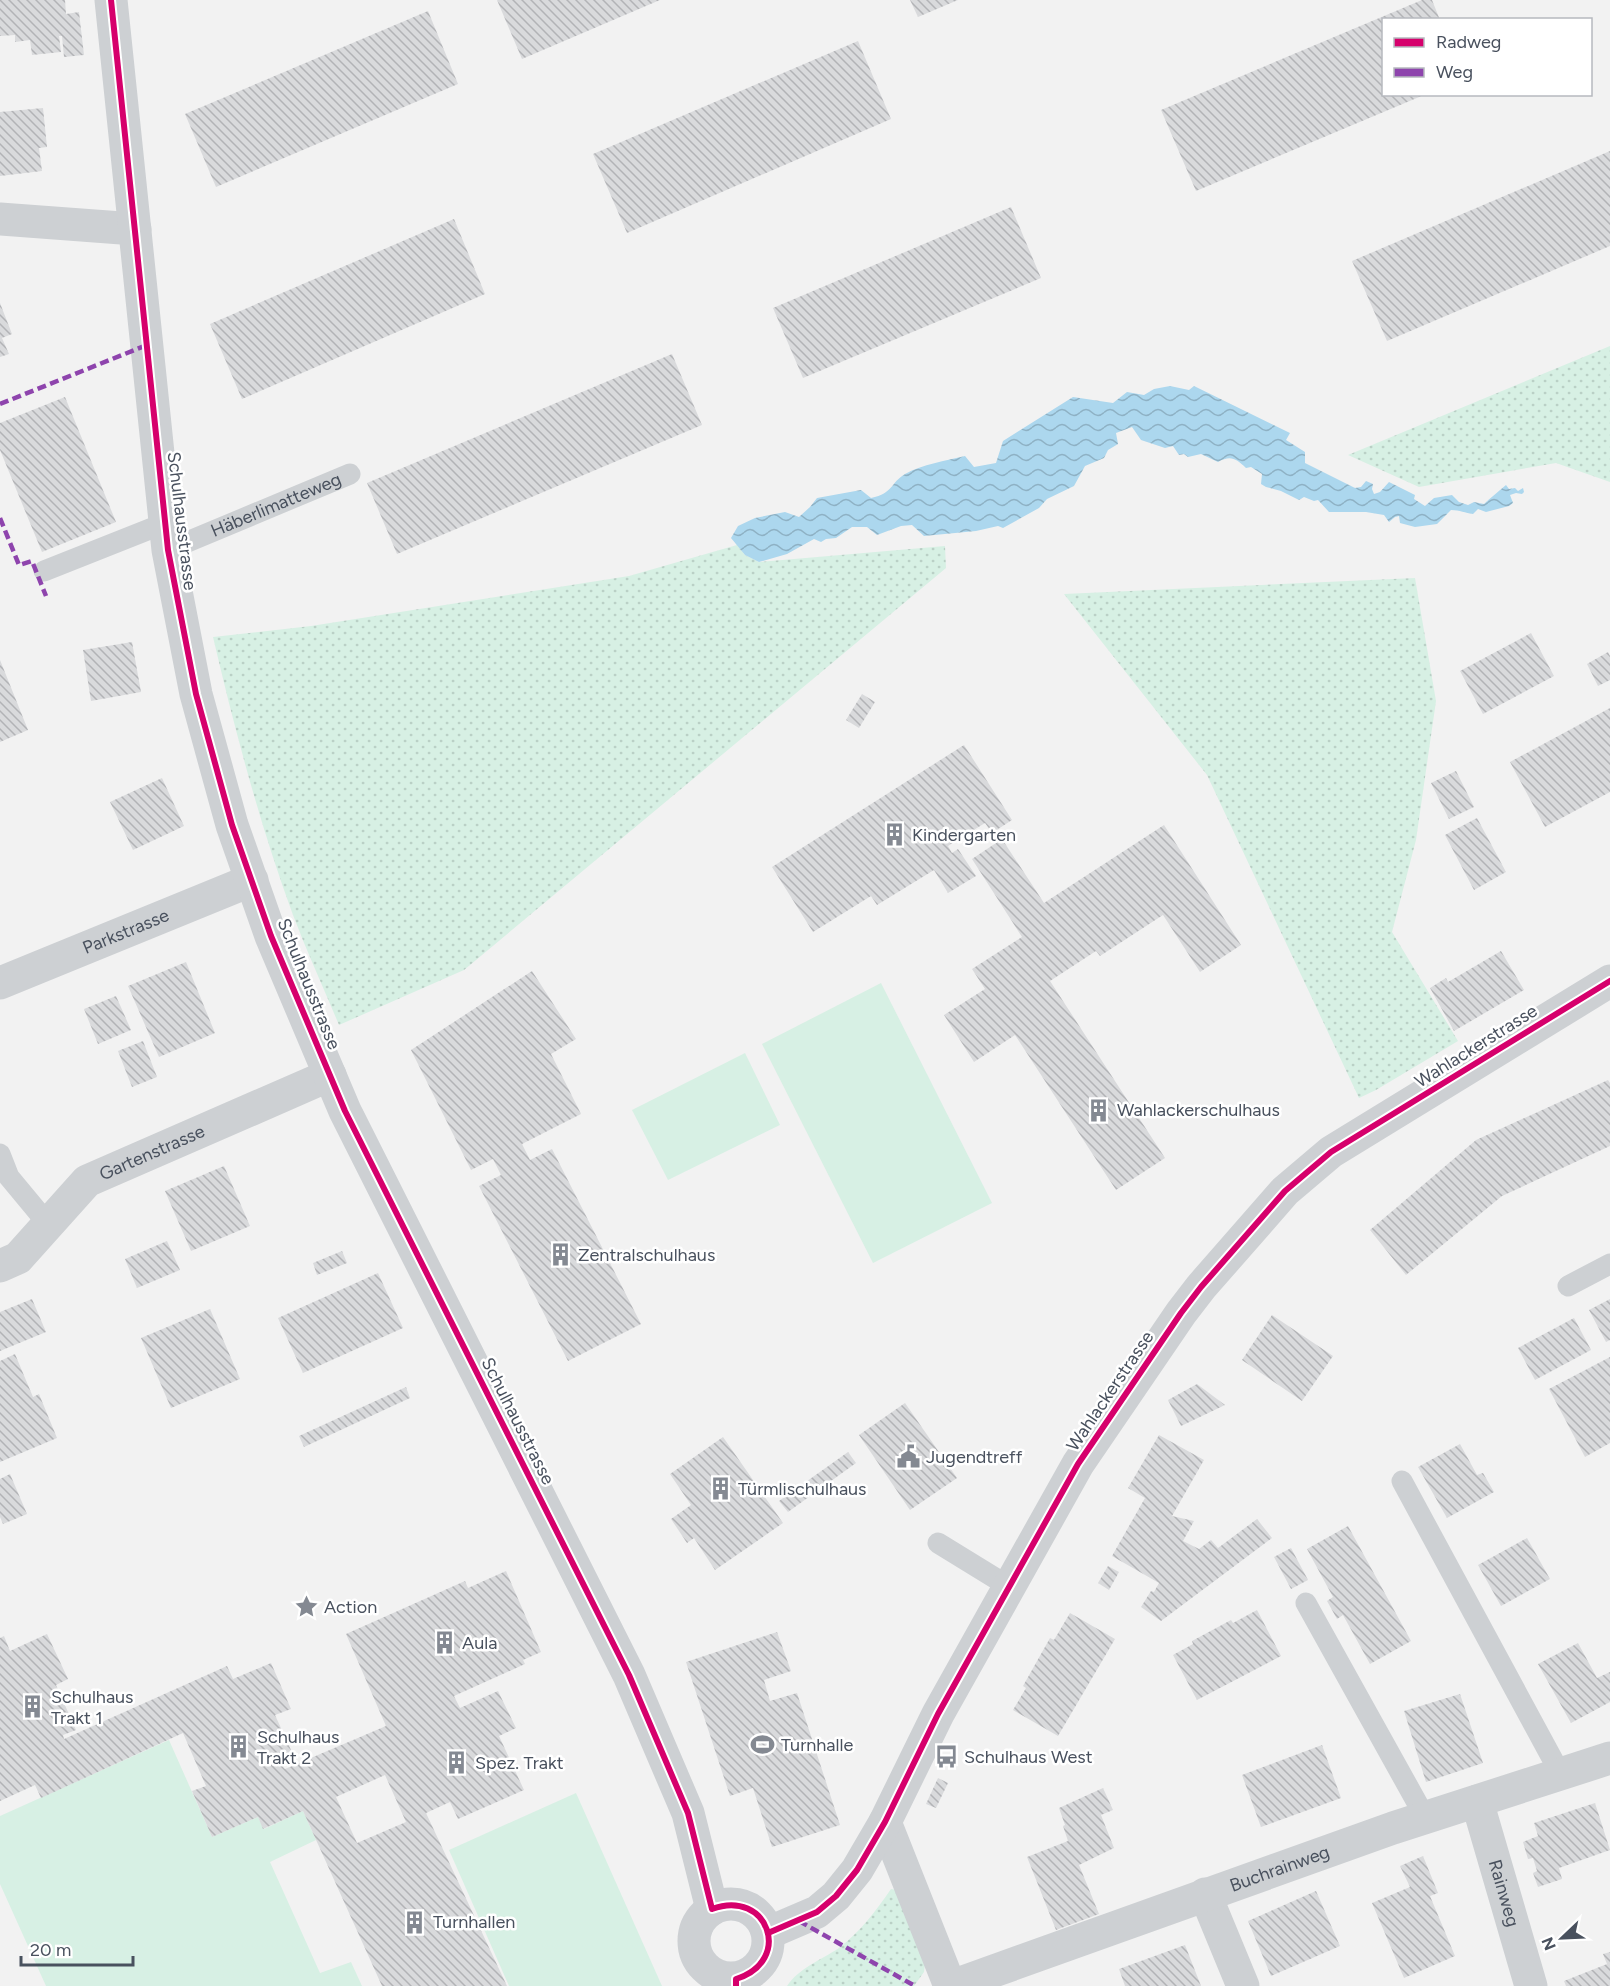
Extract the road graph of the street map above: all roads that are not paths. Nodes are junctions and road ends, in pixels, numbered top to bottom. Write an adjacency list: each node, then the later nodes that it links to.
1 (111, 0): 3 (street, Schulhausstrasse)
2 (0, 219): 3 (street)
3 (135, 229): 5 (street, Schulhausstrasse)
4 (351, 474): 5 (lane, Häberlimatteweg)
5 (166, 536): 6 (lane, Häberlimatteweg); 7 (street, Schulhausstrasse)
6 (44, 571)
7 (252, 880): 9 (street, Parkstrasse); 10 (street, Schulhausstrasse)
8 (1610, 981): 18 (street, Wahlackerstrasse)
9 (0, 983)
10 (330, 1075): 12 (street, Gartenstrasse); 26 (street, Schulhausstrasse)
11 (0, 1155): 12 (lane)
12 (48, 1224): 14 (street, Gartenstrasse)
13 (1610, 1264): 15 (lane)
14 (0, 1266)
15 (1568, 1286)
16 (1402, 1481): 21 (lane)
17 (938, 1543): 18 (lane)
18 (1008, 1586): 24 (street, Wahlackerstrasse)
19 (1306, 1602): 23 (lane)
20 (1610, 1758): 21 (street, Buchrainweg)
21 (1560, 1773): 22 (street, Buchrainweg)
22 (1477, 1801): 23 (street, Buchrainweg); 31 (street, Rainweg)
23 (1425, 1817): 25 (street, Buchrainweg)
24 (885, 1822): 27 (street, Wahlackerstrasse); 29 (street, Buchrainweg)
25 (1205, 1894): 29 (street, Buchrainweg); 30 (street)
26 (712, 1909): 27 (street); 28 (street)
27 (768, 1933): 28 (street)
28 (736, 1982)
29 (951, 1986)
30 (1243, 1986)
31 (1532, 1986)

